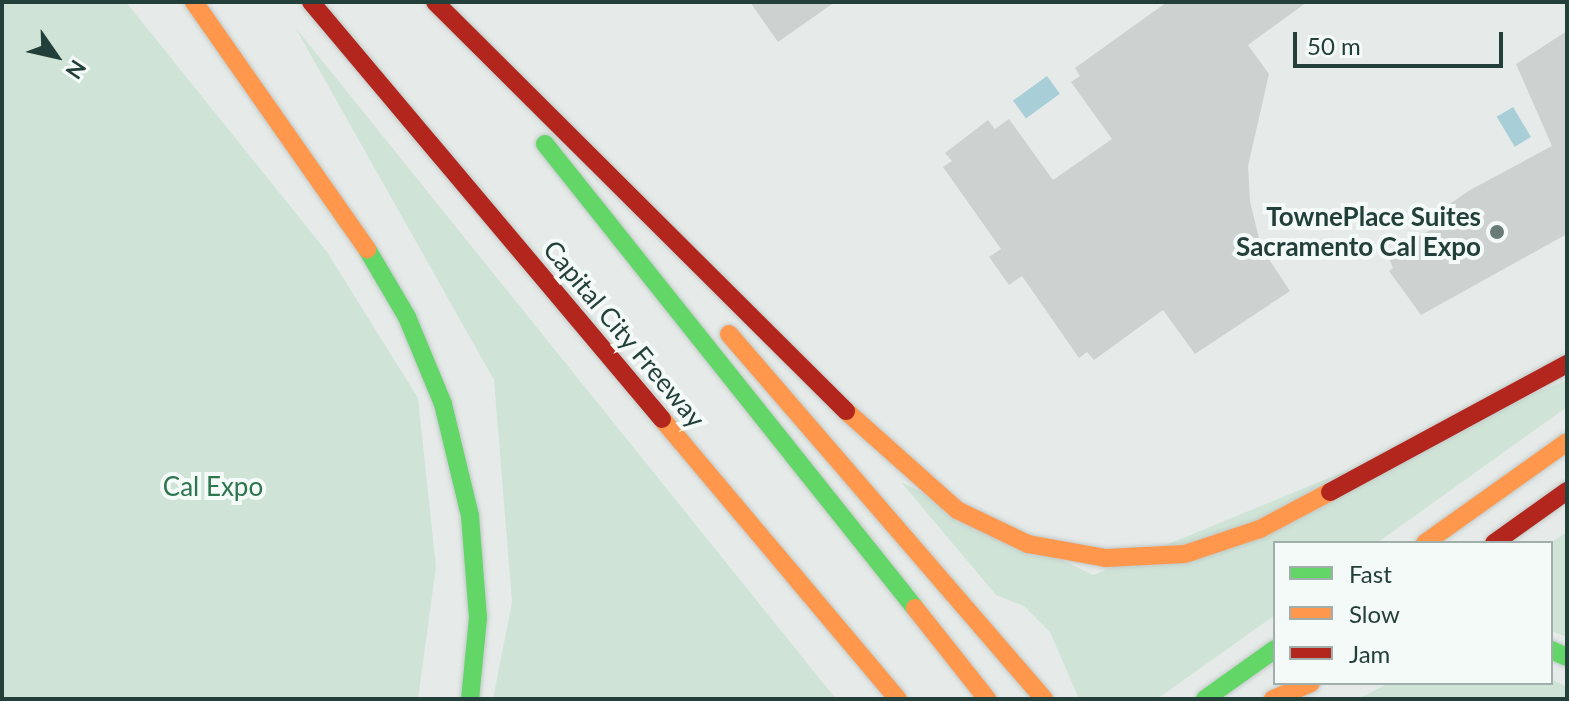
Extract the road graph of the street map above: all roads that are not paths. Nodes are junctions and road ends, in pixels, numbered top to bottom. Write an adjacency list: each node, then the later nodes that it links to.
1 (194, 2): 15 (main road)
2 (311, 2): 16 (main road, Capital City Freeway)
3 (433, 2): 4 (main road, Capital City Freeway); 7 (main road)
4 (482, 64): 5 (main road); 17 (main road, Capital City Freeway)
5 (664, 260)
6 (715, 318): 18 (main road)
7 (1567, 364)
8 (1567, 442): 10 (main road)
9 (1567, 491): 11 (main road)
10 (1428, 541)
11 (1497, 541)
12 (1273, 650): 19 (main road)
13 (1292, 685): 20 (main road)
14 (1306, 685): 20 (main road)
15 (470, 699)
16 (898, 699)
17 (987, 699)
18 (1044, 699)
19 (1205, 699)
20 (1273, 699)

